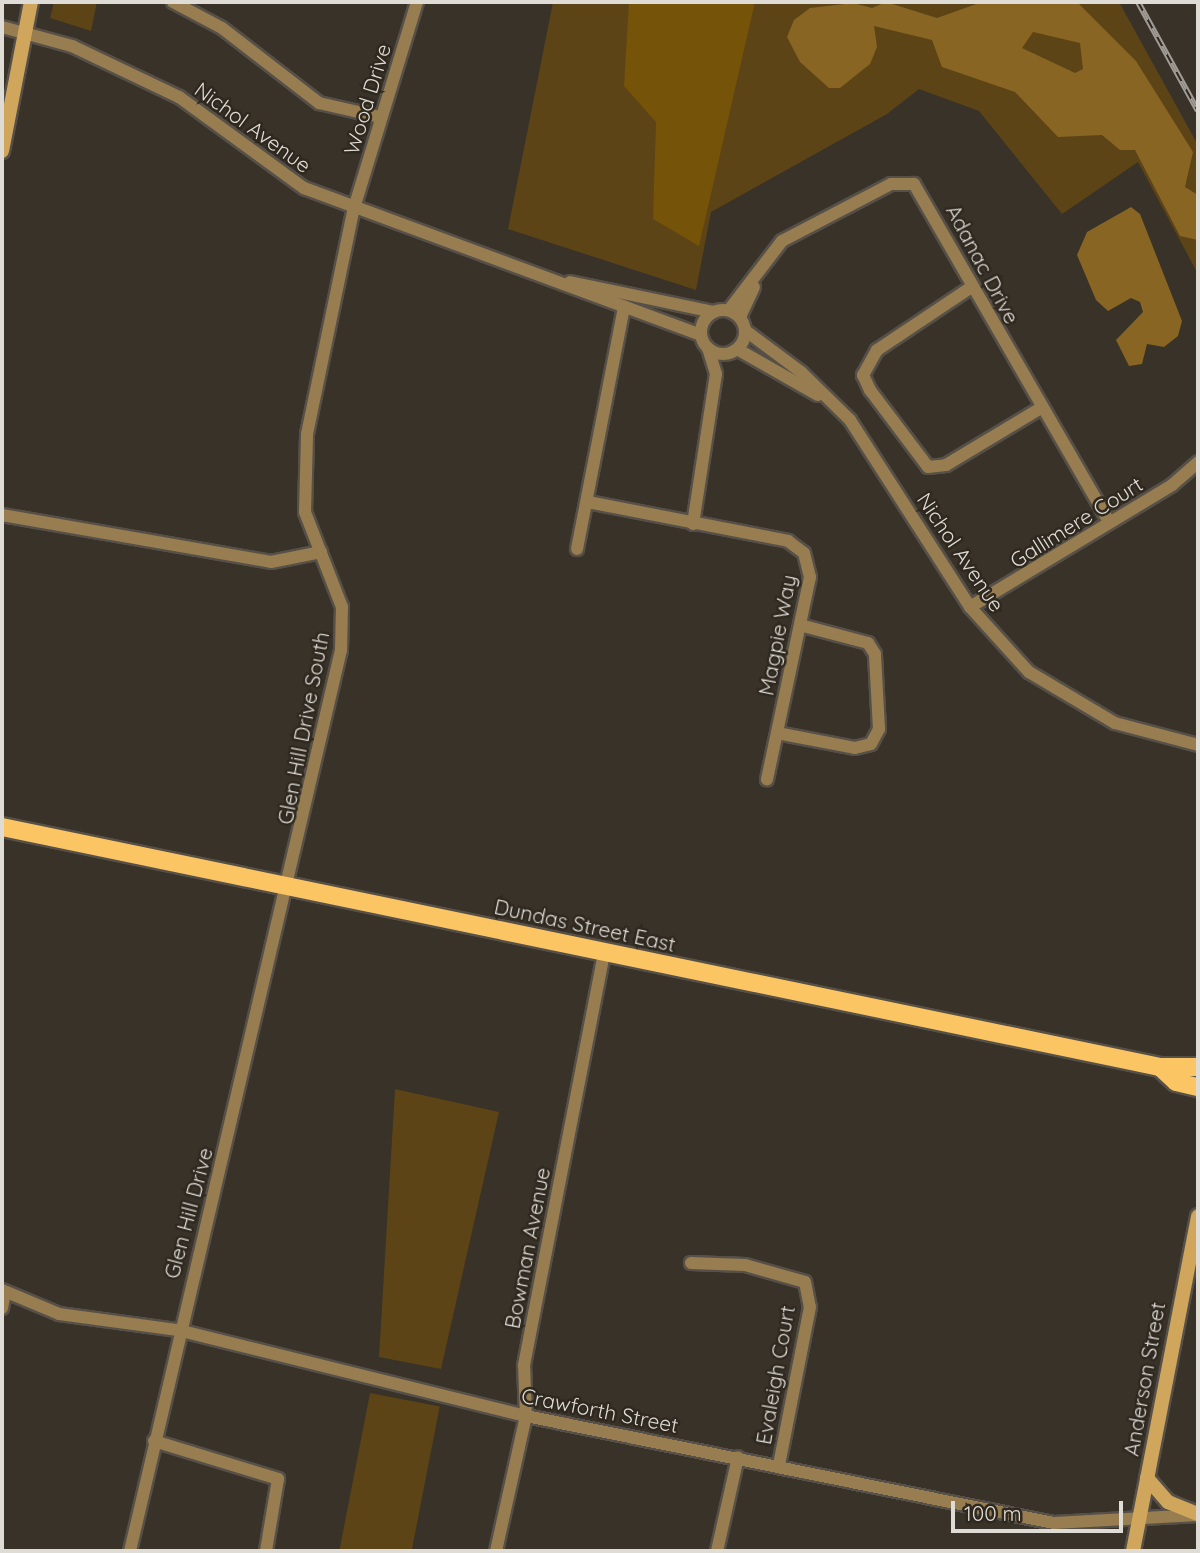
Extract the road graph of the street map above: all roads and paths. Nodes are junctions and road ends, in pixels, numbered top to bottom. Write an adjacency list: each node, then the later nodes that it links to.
1 (31, 2): 5 (main road)
2 (173, 2): 6 (street)
3 (417, 2): 6 (street, Wood Drive)
4 (2, 27): 5 (street, Nichol Avenue)
5 (25, 32): 7 (main road); 8 (street, Nichol Avenue)
6 (380, 117): 8 (street, Wood Drive)
7 (2, 151)
8 (354, 208): 9 (street, Nichol Avenue); 27 (street, Glen Hill Drive South)
9 (563, 281): 11 (street, Nichol Avenue); 12 (street, Nichol Avenue)
10 (970, 288): 13 (street, Adanac Drive); 20 (street, Adanac Drive); 20 (street)
11 (624, 307): 15 (street, Nichol Avenue); 22 (street)
12 (713, 312): 13 (street); 15 (street)
13 (734, 313): 14 (street)
14 (746, 331): 17 (street); 19 (street, Nichol Avenue)
15 (701, 335): 16 (street)
16 (708, 348): 17 (street); 18 (street)
17 (734, 351): 18 (street); 19 (street, Nichol Avenue)
18 (716, 374): 25 (street)
19 (830, 403): 28 (street, Nichol Avenue)
20 (1041, 408): 24 (street, Adanac Drive)
21 (1198, 462): 24 (street, Gallimere Court)
22 (587, 502): 25 (street, Magpie Way); 26 (street)
23 (2, 515): 27 (street)
24 (1108, 520): 28 (street, Gallimere Court)
25 (693, 524): 29 (street, Magpie Way)
26 (577, 549)
27 (321, 552): 34 (street, Glen Hill Drive South)
28 (970, 607): 31 (street, Nichol Avenue)
29 (800, 625): 30 (street, Magpie Way); 30 (street)
30 (777, 733): 32 (street, Magpie Way)
31 (1198, 745)
32 (767, 779)
33 (2, 827): 34 (main road, Dundas Street East)
34 (290, 887): 35 (main road, Dundas Street East); 43 (street, Glen Hill Drive)
35 (604, 952): 36 (main road, Dundas Street East); 44 (street, Bowman Avenue)
36 (1160, 1067): 37 (main road, Dundas Street East); 38 (main road, Dundas Street East)
37 (1198, 1068)
38 (1198, 1087)
39 (1198, 1216): 48 (main road, Anderson Street)
40 (691, 1263): 47 (street, Evaleigh Court)
41 (3, 1291): 42 (street); 43 (street, Crawforth Street)
42 (2, 1308)
43 (178, 1330): 44 (street, Crawforth Street); 45 (street, Glen Hill Drive)
44 (526, 1416): 46 (street, Crawforth Street); 53 (street, Bowman Avenue)
45 (154, 1441): 51 (street, Glen Hill Drive); 52 (street)
46 (738, 1457): 47 (street, Crawforth Street); 54 (street)
47 (779, 1465): 50 (street, Crawforth Street)
48 (1147, 1478): 49 (main road); 50 (main road, Anderson Street)
49 (1198, 1515): 50 (street, Crawforth Street)
50 (1139, 1520): 55 (main road, Anderson Street)
51 (130, 1551)
52 (266, 1551)
53 (496, 1551)
54 (717, 1551)
55 (1133, 1551)

